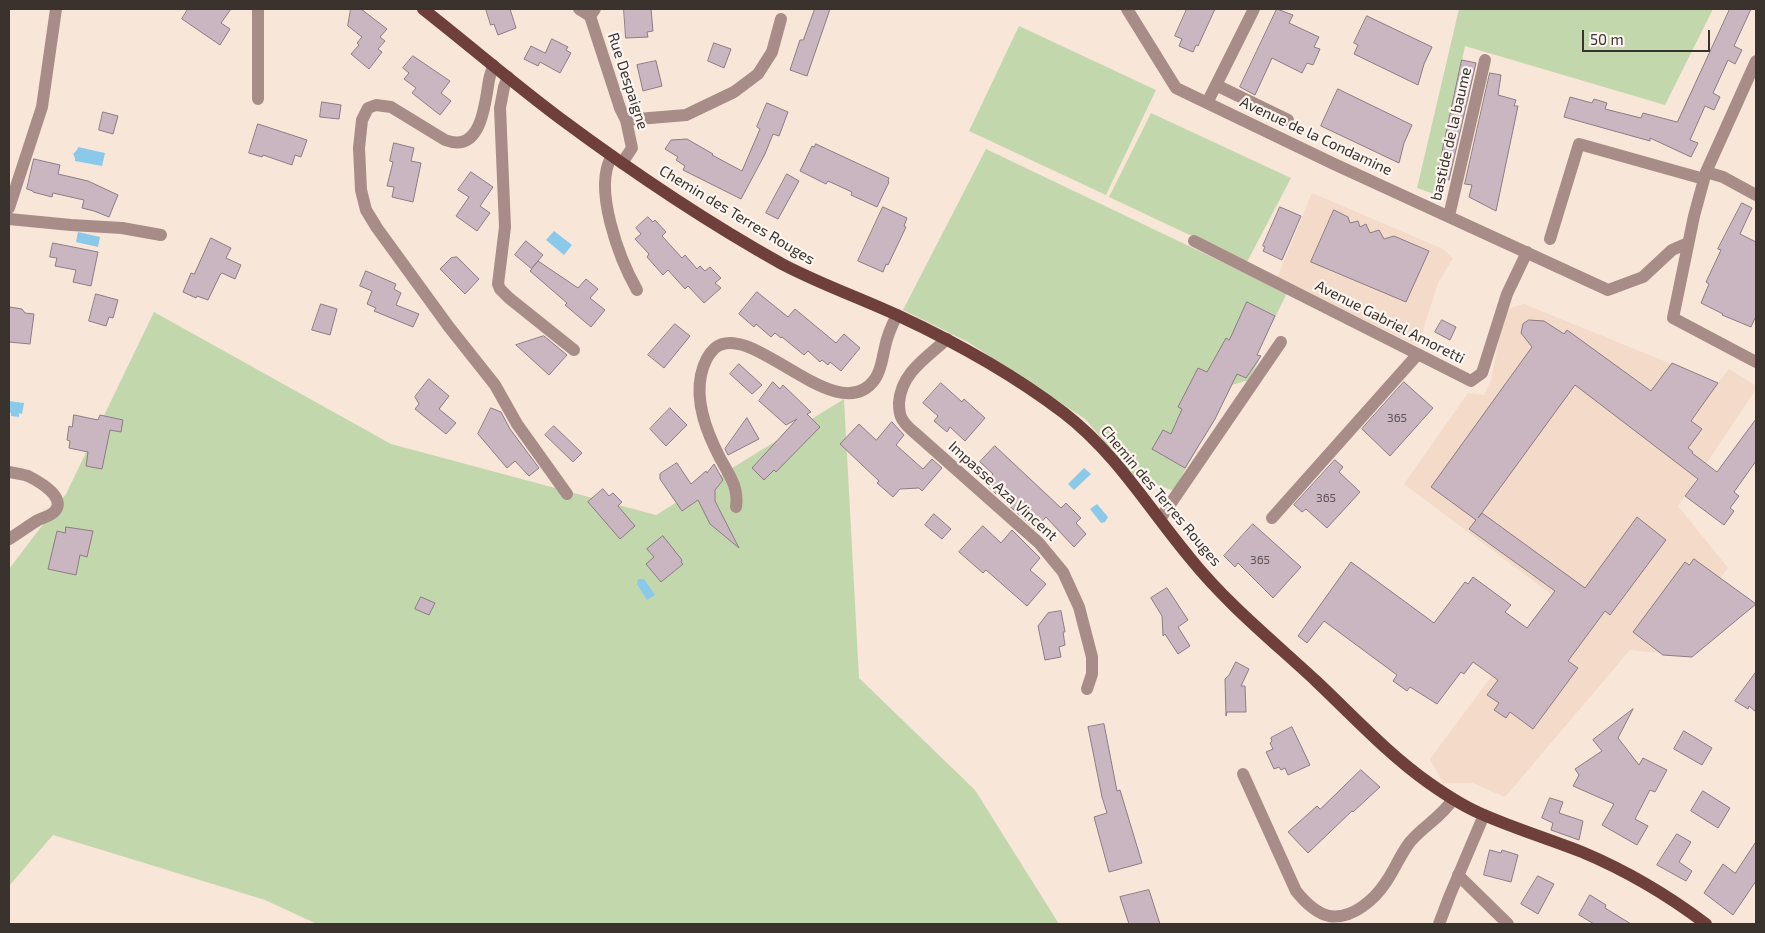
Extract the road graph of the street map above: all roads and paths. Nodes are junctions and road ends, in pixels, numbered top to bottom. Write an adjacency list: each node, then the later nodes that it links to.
1 (56, 9): 21 (street)
2 (258, 9): 14 (street)
3 (423, 9): 11 (main road, Chemin des Terres Rouges)
4 (579, 9): 7 (street)
5 (1127, 9): 15 (street, Avenue de la Condamine)
6 (1254, 9): 13 (street)
7 (593, 12): 16 (street, Rue Despaigne)
8 (781, 19): 16 (street)
9 (1485, 60): 22 (street, bastide de la baume)
10 (1756, 61): 19 (street)
11 (493, 65): 12 (main road, Chemin des Terres Rouges); 37 (street)
12 (508, 77): 18 (main road, Chemin des Terres Rouges); 33 (street)
13 (1216, 85): 15 (street); 17 (street)
14 (258, 100)
15 (1207, 103): 22 (street, Avenue de la Condamine)
16 (626, 120): 18 (street, Rue Despaigne)
17 (1288, 120)
18 (617, 159): 29 (street, Rue Despaigne); 30 (main road, Chemin des Terres Rouges)
19 (1705, 176): 20 (street); 25 (street); 27 (street)
20 (1756, 195)
21 (9, 208)
22 (1449, 216): 28 (street, Avenue de la Condamine)
23 (9, 219): 24 (street)
24 (161, 235)
25 (1550, 239)
26 (1194, 241): 34 (street, Avenue Gabriel Amoretti)
27 (1688, 243): 28 (street); 35 (street)
28 (1527, 252): 34 (street, Avenue Gabriel Amoretti)
29 (636, 290)
30 (897, 315): 31 (main road, Chemin des Terres Rouges); 38 (street)
31 (947, 339): 40 (main road, Chemin des Terres Rouges); 42 (street, Impasse Aza Vincent)
32 (1281, 342): 40 (street)
33 (574, 350)
34 (1418, 354): 39 (street)
35 (1756, 362)
36 (9, 472): 41 (street)
37 (567, 494)
38 (736, 507)
39 (1272, 518)
40 (1160, 520): 44 (main road, Chemin des Terres Rouges)
41 (9, 539)
42 (1087, 689)
43 (1243, 774): 44 (street)
44 (1453, 799): 45 (main road, Chemin des Terres Rouges)
45 (1484, 815): 46 (street); 49 (main road, Chemin des Terres Rouges)
46 (1458, 875): 47 (street); 48 (street)
47 (1439, 924)
48 (1508, 924)
49 (1706, 924)

